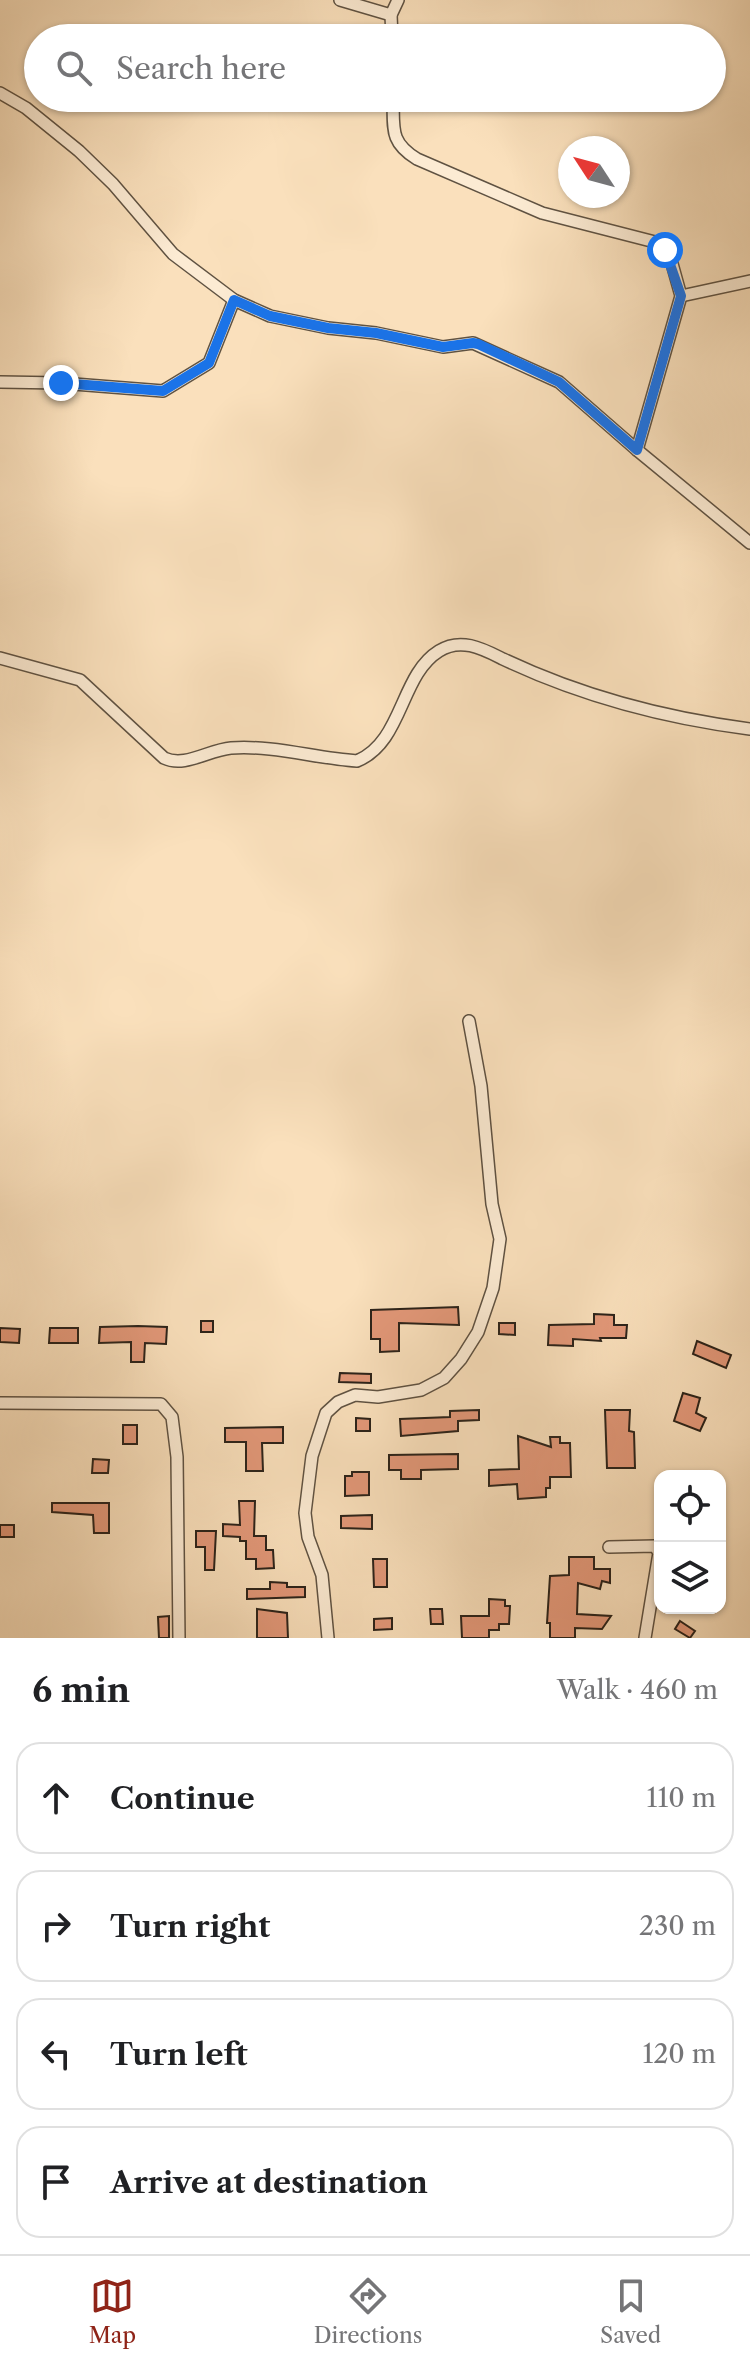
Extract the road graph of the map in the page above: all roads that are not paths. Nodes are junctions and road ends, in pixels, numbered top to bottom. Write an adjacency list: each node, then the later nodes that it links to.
1 (340, 0): 3 (street)
2 (398, 0): 3 (street)
3 (391, 15): 4 (street)
4 (391, 24)
5 (0, 93): 6 (street)
6 (24, 107)
7 (31, 112): 11 (street)
8 (394, 112): 10 (street)
9 (750, 281): 10 (street)
10 (681, 296): 13 (street)
11 (234, 300): 12 (street); 13 (street)
12 (0, 382)
13 (637, 450): 14 (street)
14 (750, 543)
15 (0, 658): 16 (street)
16 (750, 729)
17 (469, 1021): 21 (street)
18 (0, 1403): 20 (street)
19 (609, 1547): 22 (street)
20 (179, 1638)
21 (328, 1638)
22 (645, 1638)

